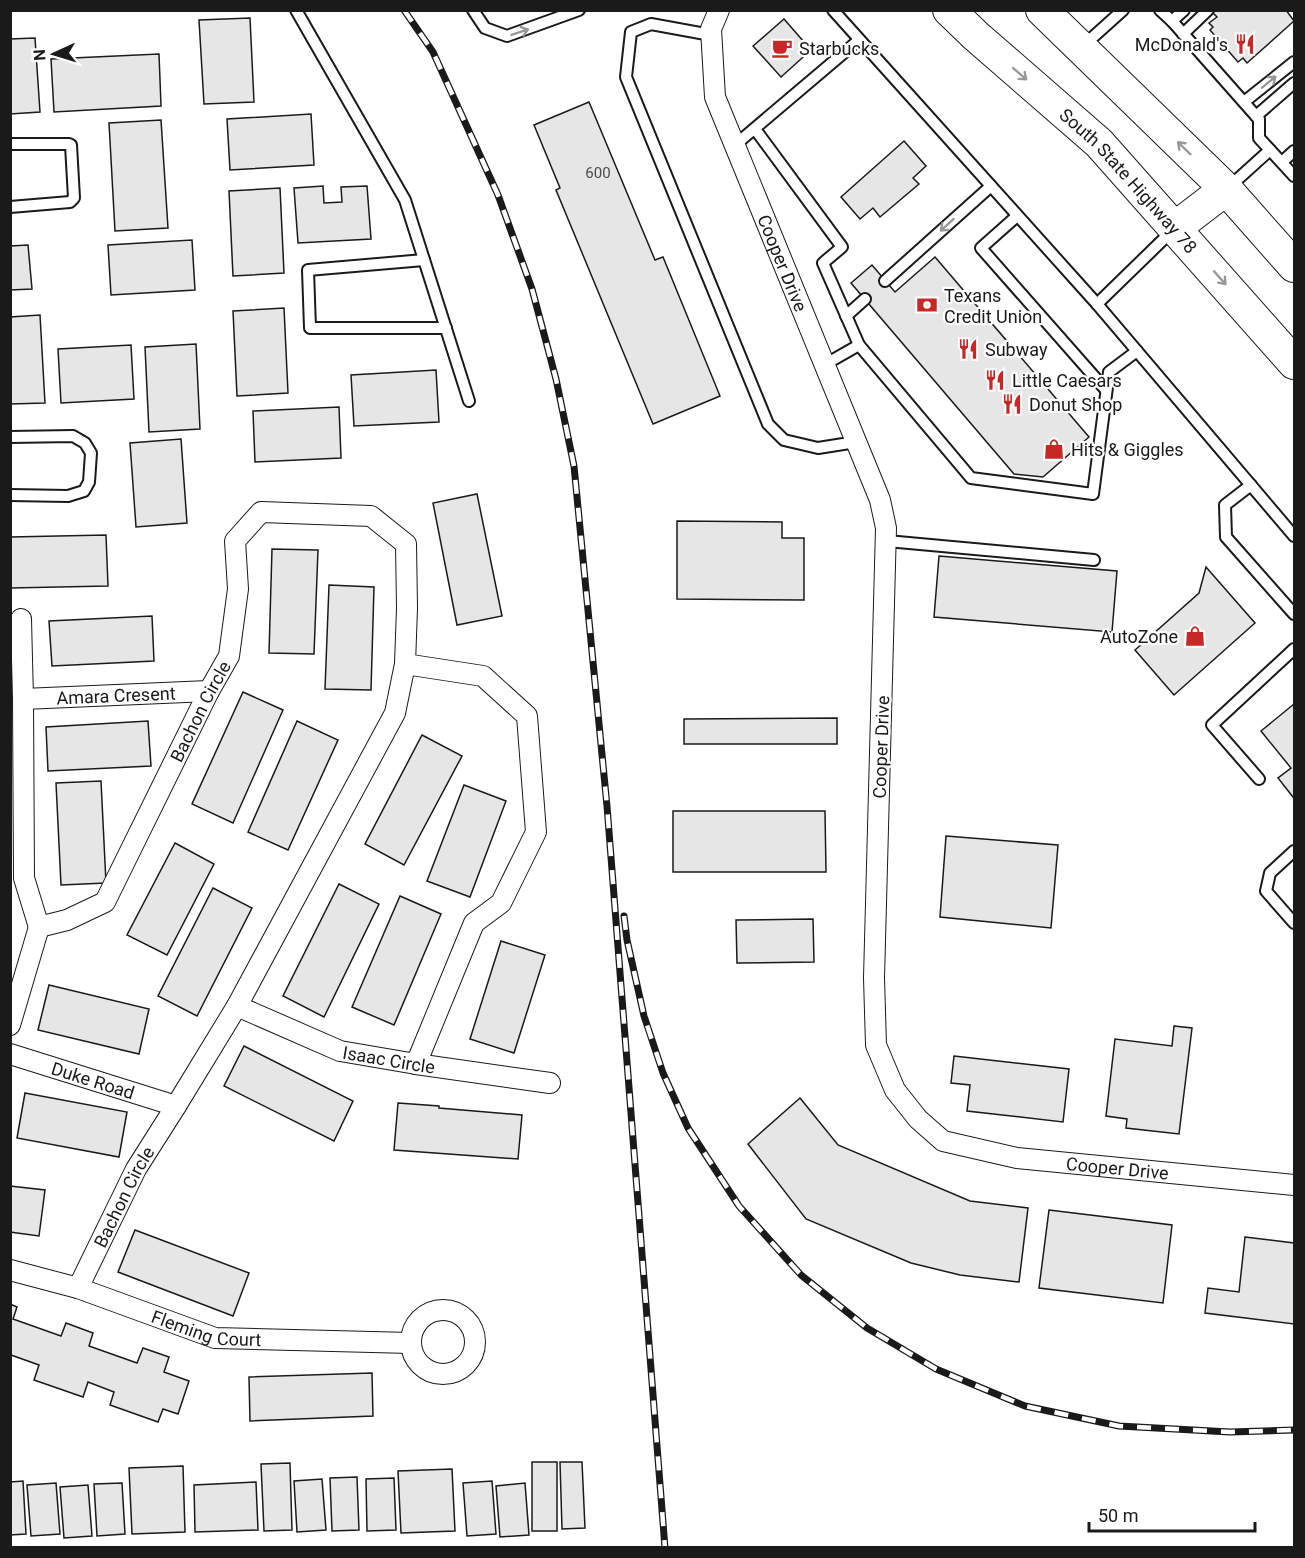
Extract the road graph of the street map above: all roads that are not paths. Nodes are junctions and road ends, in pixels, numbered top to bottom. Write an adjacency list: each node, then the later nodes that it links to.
1 (296, 10): 33 (lane)
2 (473, 10): 3 (lane, one-way to 3)
3 (579, 10)
4 (719, 10): 14 (street, Cooper Drive)
5 (832, 10): 15 (lane)
6 (949, 10): 32 (main road, South State Highway 78, one-way to 32)
7 (1042, 10): 16 (main road)
8 (1123, 10): 16 (lane)
9 (1160, 10): 12 (lane)
10 (1184, 10): 12 (lane)
11 (1208, 10): 13 (lane)
12 (1172, 21): 13 (lane)
13 (1183, 34): 19 (lane)
14 (711, 35): 23 (street, Cooper Drive); 47 (lane)
15 (859, 40): 21 (lane); 28 (lane)
16 (1081, 48): 29 (main road, one-way to 16)
17 (1294, 62): 19 (lane, one-way to 17)
18 (1294, 83): 20 (lane)
19 (1244, 102): 20 (lane)
20 (1256, 116): 24 (lane)
21 (755, 129): 23 (lane); 38 (lane)
22 (10, 144): 30 (lane)
23 (735, 145): 43 (street, Cooper Drive)
24 (1270, 150): 26 (lane); 29 (lane)
25 (1294, 151): 26 (lane)
26 (1282, 162): 27 (lane)
27 (1294, 176)
28 (991, 186): 31 (lane); 35 (lane, one-way to 35)
29 (1227, 189): 32 (main road); 34 (main road)
30 (10, 207)
31 (1017, 216): 37 (lane); 44 (lane)
32 (1175, 228): 37 (lane); 42 (main road, South State Highway 78, one-way to 42)
33 (424, 260): 39 (lane); 39 (lane)
34 (1294, 266)
35 (885, 281)
36 (865, 299): 38 (lane)
37 (1097, 304): 41 (lane)
38 (846, 316): 40 (lane)
39 (446, 328): 45 (lane)
40 (859, 345): 43 (lane); 44 (lane)
41 (1137, 351): 44 (lane); 48 (lane)
42 (1294, 363)
43 (824, 365): 47 (street, Cooper Drive)
44 (1106, 390)
45 (469, 401)
46 (10, 437): 49 (lane)
47 (856, 442): 51 (street, Cooper Drive)
48 (1251, 485): 50 (lane); 53 (lane)
49 (10, 495)
50 (1294, 536)
51 (887, 541): 52 (lane); 69 (street, Cooper Drive)
52 (1094, 560)
53 (1294, 614)
54 (21, 619): 58 (street)
55 (1294, 649): 59 (lane)
56 (405, 664): 57 (street, Bachon Circle); 63 (street, Bachon Circle); 66 (street)
57 (209, 692): 58 (street, Amara Cresent); 62 (street, Bachon Circle)
58 (23, 699): 62 (street)
59 (1258, 780)
60 (1294, 851): 61 (lane)
61 (1294, 923)
62 (39, 927): 64 (street)
63 (237, 1006): 66 (street, Isaac Circle); 68 (street, Bachon Circle)
64 (10, 1025)
65 (10, 1054): 68 (street, Duke Road)
66 (416, 1064): 67 (street, Isaac Circle)
67 (550, 1083)
68 (176, 1106): 71 (street, Bachon Circle)
69 (1294, 1185)
70 (10, 1270): 71 (street, Fleming Court)
71 (78, 1288): 72 (street, Fleming Court)
72 (411, 1343)

